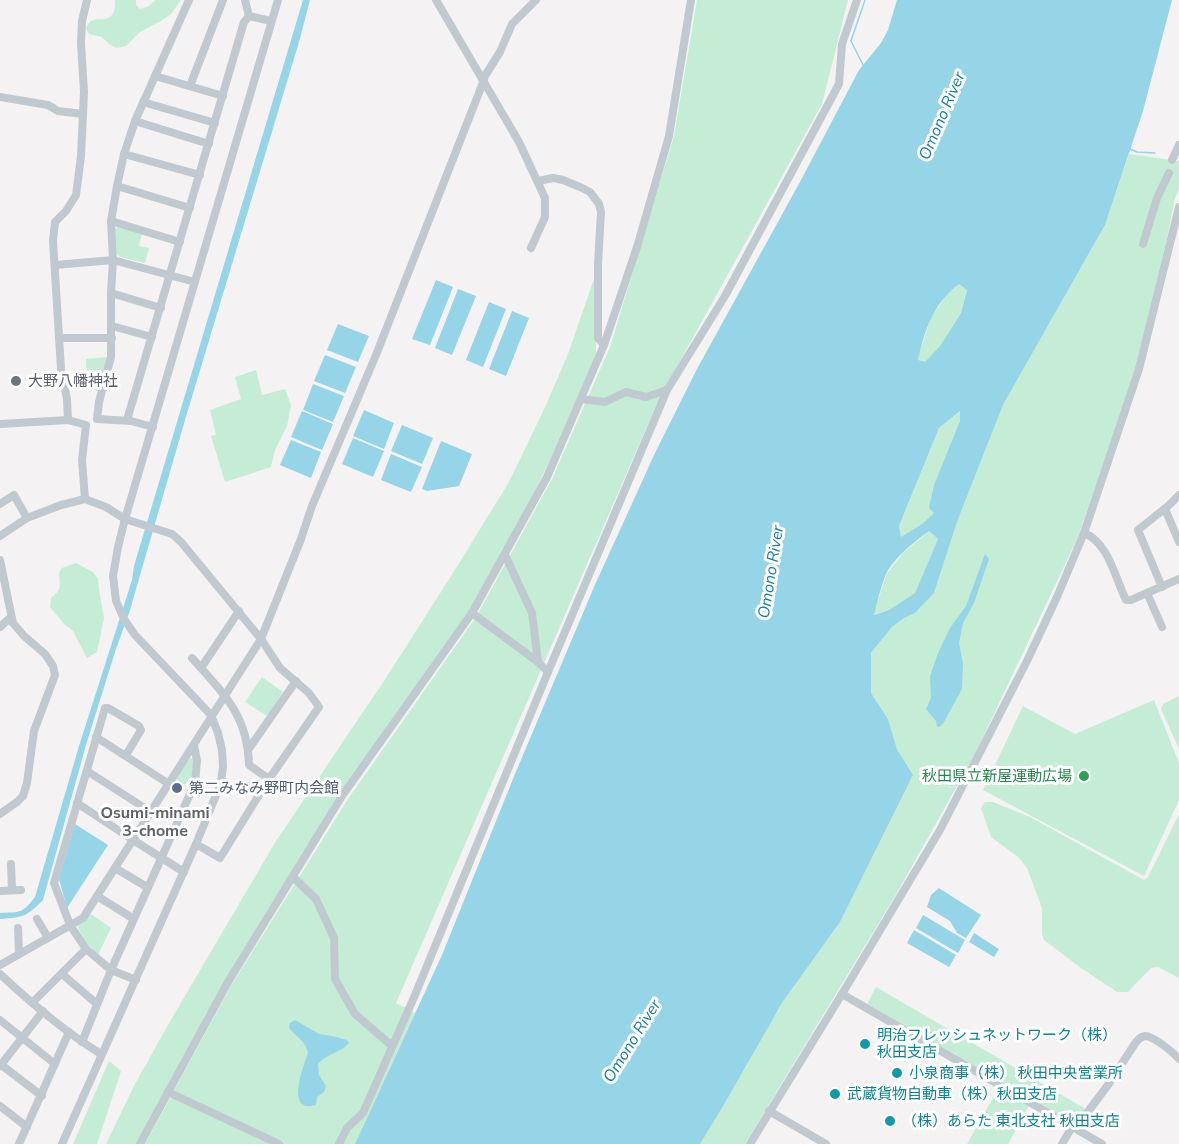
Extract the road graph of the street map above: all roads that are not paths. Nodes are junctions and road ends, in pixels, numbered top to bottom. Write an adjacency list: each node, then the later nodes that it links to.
1 (87, 0): 18 (street)
2 (189, 0): 12 (street)
3 (223, 0): 14 (street)
4 (245, 0): 10 (street)
5 (278, 0): 11 (street)
6 (436, 0): 13 (street)
7 (536, 0): 13 (street)
8 (691, 0): 45 (street)
9 (857, 0): 46 (street)
10 (249, 16): 11 (street); 15 (street)
11 (271, 21): 38 (street)
12 (155, 76): 14 (street); 17 (street)
13 (483, 80): 27 (street); 71 (street)
14 (190, 86): 15 (street)
15 (223, 96): 20 (street)
16 (0, 98): 18 (street)
17 (143, 102): 19 (street); 20 (street)
18 (83, 114): 36 (street)
19 (135, 121): 21 (street); 23 (street)
20 (215, 123): 21 (street)
21 (209, 144): 26 (street)
22 (1179, 145): 24 (street)
23 (124, 154): 26 (street); 28 (street)
24 (1173, 160)
25 (1169, 173): 33 (street)
26 (200, 176): 30 (street)
27 (538, 181): 34 (street); 45 (street)
28 (117, 186): 30 (street); 31 (street)
29 (1179, 207): 58 (street)
30 (190, 208): 32 (street)
31 (111, 221): 32 (street); 35 (street)
32 (180, 242): 37 (street)
33 (1143, 244)
34 (531, 248)
35 (113, 260): 36 (street); 37 (street); 39 (street)
36 (55, 265): 43 (street)
37 (170, 275): 38 (street); 40 (street)
38 (195, 282): 51 (street)
39 (111, 293): 40 (street); 41 (street)
40 (161, 308): 42 (street)
41 (112, 326): 42 (street); 44 (street)
42 (152, 337): 49 (street)
43 (59, 338): 44 (street); 48 (street)
44 (112, 338): 49 (street)
45 (604, 345): 47 (street)
46 (667, 390): 47 (street); 75 (street)
47 (581, 399): 61 (street)
48 (68, 420): 50 (street); 53 (street)
49 (127, 420): 51 (street)
50 (0, 424)
51 (153, 427): 57 (street)
52 (1179, 495): 55 (street)
53 (85, 499): 56 (street); 57 (street)
54 (0, 504): 56 (street)
55 (1165, 509): 60 (street); 64 (street)
56 (27, 518): 59 (street)
57 (125, 519): 66 (street); 78 (street)
58 (1084, 533): 65 (street); 111 (street)
59 (0, 536)
60 (1179, 542)
61 (505, 555): 67 (street); 73 (street)
62 (0, 560): 68 (street)
63 (1179, 579): 64 (street)
64 (1162, 587): 65 (street)
65 (1147, 593): 70 (street)
66 (239, 611): 71 (street); 74 (street)
67 (472, 613): 73 (street); 95 (street)
68 (11, 617): 69 (street); 88 (street)
69 (0, 627)
70 (1162, 627)
71 (261, 639): 76 (street); 77 (street)
72 (192, 658): 74 (street)
73 (538, 662): 75 (street)
74 (201, 668): 77 (street)
75 (548, 672): 119 (street)
76 (296, 681): 81 (street); 84 (street)
77 (225, 695): 78 (street); 81 (street)
78 (211, 715): 80 (street); 90 (street)
79 (96, 737): 82 (street); 82 (street); 83 (street)
80 (194, 746): 85 (street); 91 (street)
81 (248, 750): 84 (street)
82 (126, 755): 85 (street)
83 (87, 771): 86 (street); 87 (street)
84 (269, 779): 90 (street)
85 (169, 784): 87 (street)
86 (77, 803): 89 (street); 101 (street)
87 (151, 812): 89 (street)
88 (0, 814)
89 (133, 840): 91 (street); 93 (street)
90 (196, 844): 94 (street)
91 (161, 857): 94 (street); 96 (street)
92 (10, 864): 97 (street)
93 (116, 868): 96 (street); 98 (street)
94 (184, 872): 110 (street)
95 (293, 877): 119 (street); 124 (street)
96 (147, 887): 100 (street)
97 (0, 891)
98 (97, 896): 100 (street); 101 (street)
99 (37, 919): 103 (street)
100 (134, 919): 107 (street)
101 (70, 926): 103 (street); 104 (street)
102 (18, 928): 105 (street)
103 (48, 938): 105 (street)
104 (86, 949): 107 (street); 109 (street)
105 (19, 954): 106 (street)
106 (0, 965)
107 (111, 970): 110 (street); 113 (street)
108 (0, 974): 112 (street)
109 (62, 974): 112 (street); 113 (street)
110 (136, 980): 120 (street)
111 (842, 994): 127 (street); 129 (street)
112 (33, 1002): 114 (street)
113 (97, 1004): 118 (street)
114 (44, 1011): 116 (street); 117 (street)
115 (0, 1020): 117 (street)
116 (69, 1032): 118 (street); 123 (street)
117 (22, 1038): 122 (street); 123 (street)
118 (82, 1042): 120 (street)
119 (392, 1046): 134 (street)
120 (101, 1054): 131 (street)
121 (1179, 1059): 129 (street)
122 (0, 1064): 125 (street)
123 (55, 1064): 125 (street)
124 (168, 1092): 132 (street); 133 (street)
125 (42, 1096): 128 (street)
126 (0, 1106): 128 (street)
127 (769, 1111): 135 (street); 136 (street)
128 (27, 1127): 130 (street)
129 (1072, 1127): 137 (street); 138 (street)
130 (19, 1144)
131 (62, 1144)
132 (140, 1144)
133 (279, 1144)
134 (339, 1144)
135 (750, 1144)
136 (826, 1144)
137 (1062, 1144)
138 (1102, 1144)

